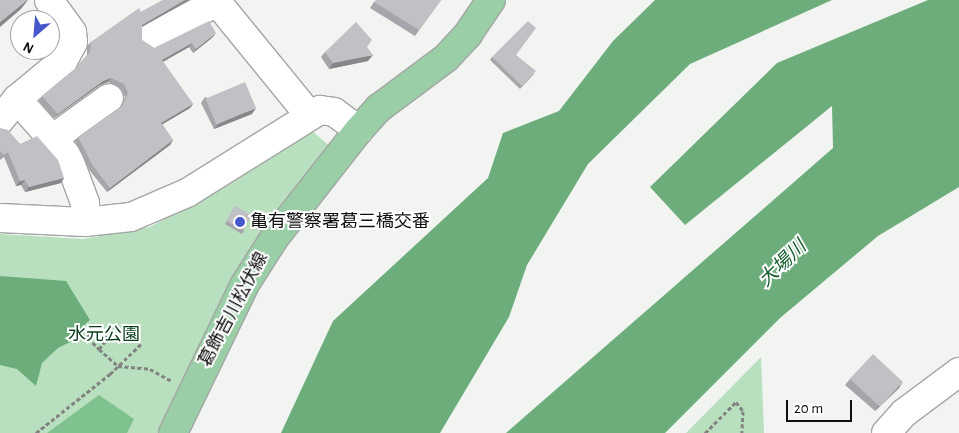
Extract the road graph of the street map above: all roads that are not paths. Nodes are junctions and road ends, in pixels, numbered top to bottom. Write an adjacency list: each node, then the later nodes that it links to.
1 (49, 0): 6 (street)
2 (491, 0): 8 (main road, 葛飾吉川松伏線)
3 (227, 4): 4 (street); 7 (street)
4 (152, 37)
5 (109, 98): 9 (street)
6 (8, 110): 9 (street)
7 (309, 115): 8 (street); 11 (street)
8 (359, 130): 13 (main road, 葛飾吉川松伏線)
9 (52, 140): 11 (street)
10 (0, 218): 11 (street)
11 (85, 222)
12 (959, 372): 14 (street)
13 (173, 433)
14 (886, 433)

